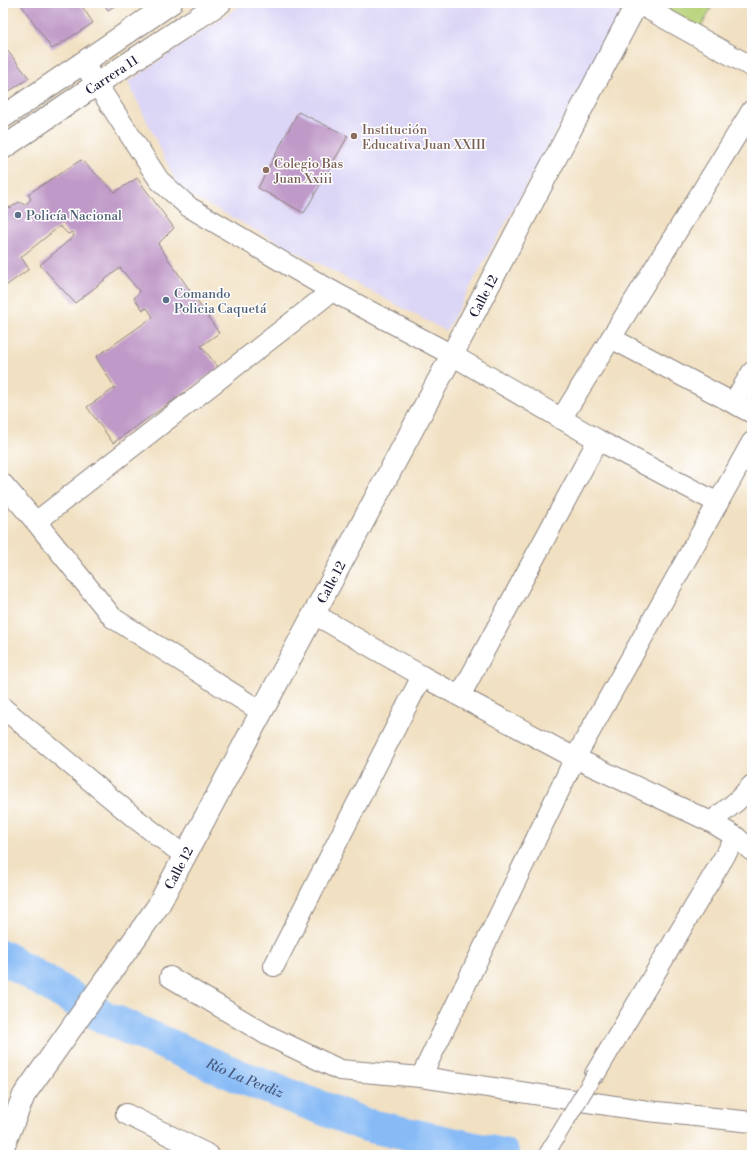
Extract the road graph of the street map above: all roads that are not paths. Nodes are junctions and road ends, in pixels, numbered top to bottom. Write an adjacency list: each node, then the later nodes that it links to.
1 (171, 3): 4 (street, Carrera 11)
2 (220, 3): 6 (street, Carrera 11)
3 (637, 3): 5 (street); 12 (street, Calle 12)
4 (83, 63): 6 (street); 8 (street, Carrera 11)
5 (752, 67)
6 (97, 84): 9 (street, Carrera 11); 10 (street)
7 (752, 110): 11 (street)
8 (3, 118)
9 (3, 148)
10 (332, 291): 12 (street); 21 (street)
11 (611, 338): 14 (street); 16 (street)
12 (452, 355): 16 (street); 22 (street, Calle 12)
13 (752, 372): 14 (street)
14 (733, 403): 15 (street)
15 (752, 413)
16 (561, 419): 17 (street)
17 (598, 440): 20 (street); 24 (street)
18 (752, 442): 20 (street)
19 (3, 484): 21 (street)
20 (718, 503): 27 (street)
21 (36, 522): 26 (street)
22 (314, 614): 23 (street); 26 (street, Calle 12)
23 (422, 676): 24 (street); 33 (street)
24 (460, 696): 27 (street)
25 (3, 708): 32 (street)
26 (262, 712): 32 (street, Calle 12)
27 (574, 758): 29 (street); 36 (street)
28 (752, 785): 29 (street)
29 (711, 822): 30 (street)
30 (736, 837): 31 (street); 35 (street)
31 (752, 851)
32 (185, 856): 39 (street, Calle 12)
33 (274, 966)
34 (170, 976): 36 (street)
35 (595, 1074): 41 (street, bridge)
36 (421, 1078): 38 (street)
37 (126, 1114): 40 (street)
38 (752, 1122)
39 (3, 1147)
40 (209, 1155)
41 (546, 1155)

